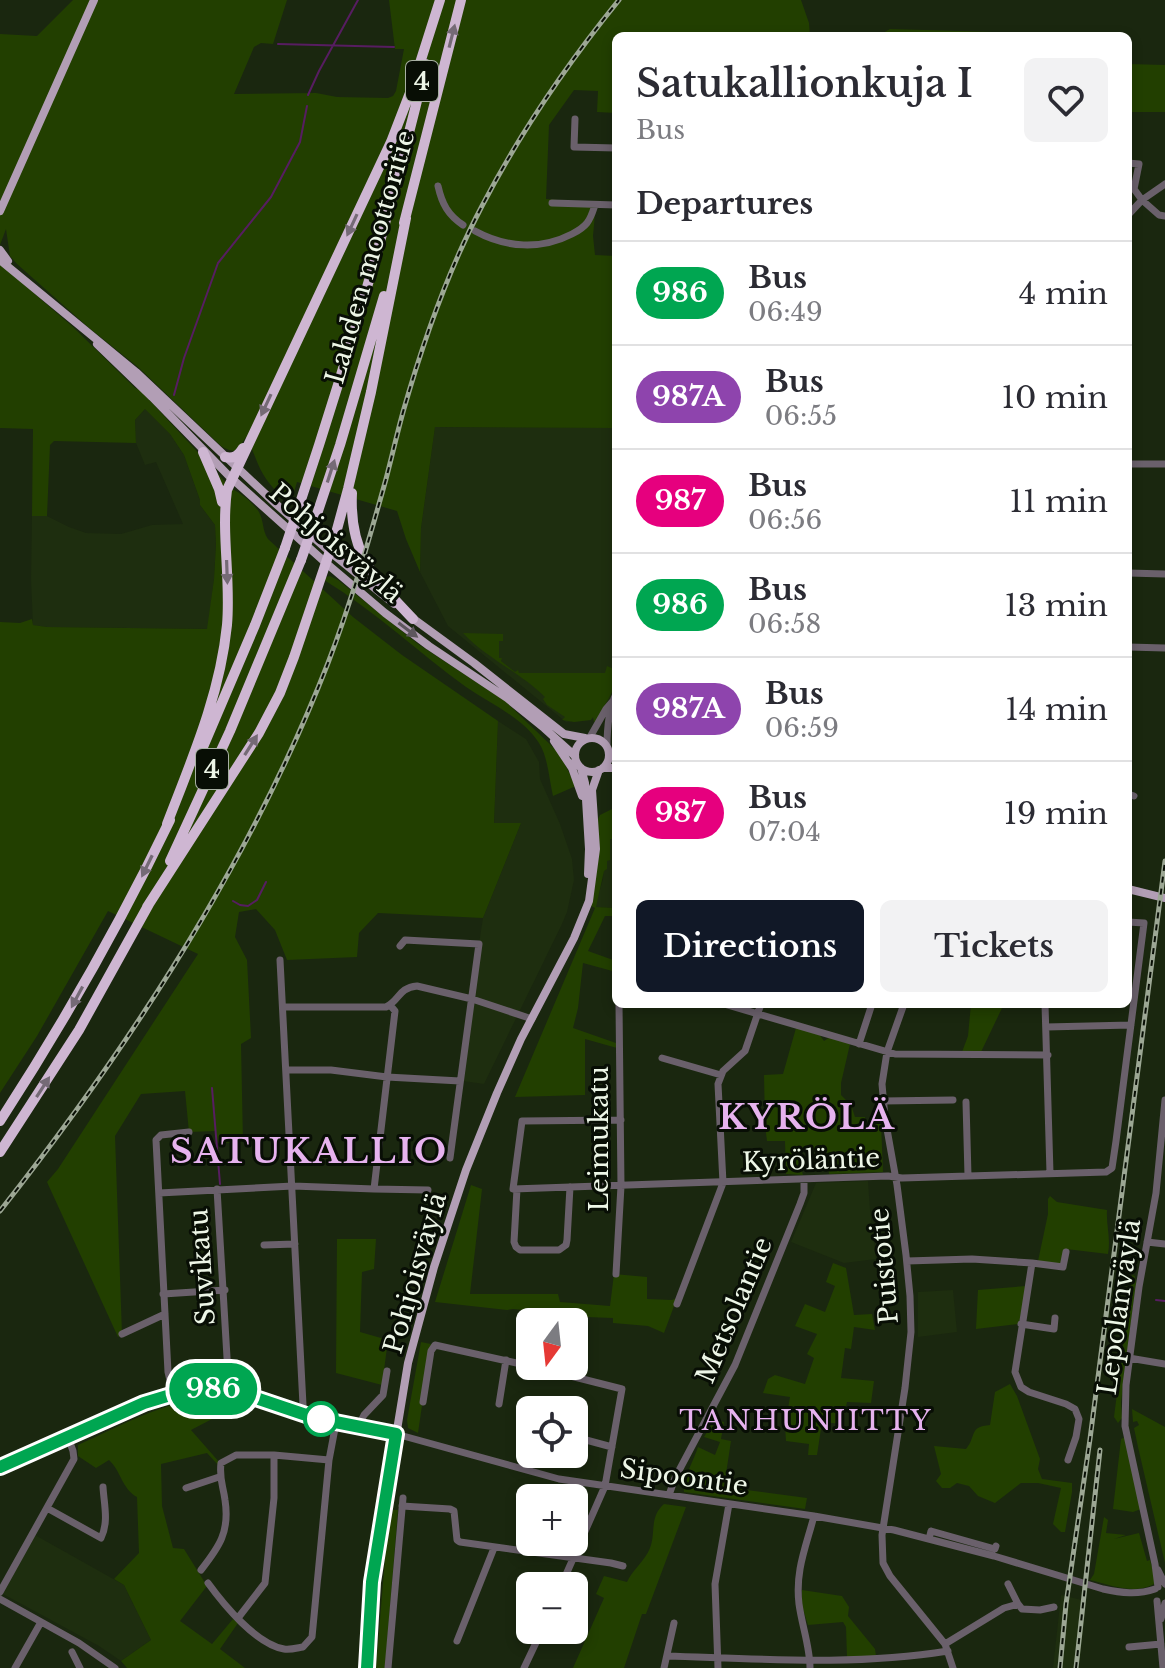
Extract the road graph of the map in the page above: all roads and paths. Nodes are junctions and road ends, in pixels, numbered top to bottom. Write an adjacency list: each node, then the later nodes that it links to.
1 (94, 0): 4 (main road)
2 (440, 0): 23 (highway, one-way to 23); 49 (highway, Lahden moottoritie / 4, bridge)
3 (461, 0): 18 (highway, Lahden moottoritie / 4, one-way to 3)
4 (52, 94): 11 (main road); 15 (main road)
5 (575, 119): 6 (street)
6 (612, 148)
7 (1132, 163): 10 (street)
8 (1165, 184): 10 (street)
9 (438, 186): 19 (street)
10 (1142, 200): 16 (street); 17 (street)
11 (0, 201)
12 (552, 203): 13 (street)
13 (595, 205): 14 (street); 20 (street)
14 (612, 205)
15 (0, 211)
16 (1132, 211)
17 (1165, 216)
18 (406, 218): 25 (highway); 52 (highway, Lahden moottoritie / 4, one-way to 18, bridge)
19 (463, 225)
20 (475, 231)
21 (2, 256): 22 (main road, Pohjoisväylä)
22 (91, 337): 24 (main road, Pohjoisväylä); 26 (main road, Pohjoisväylä)
23 (249, 441): 26 (highway); 29 (highway)
24 (203, 452): 30 (main road, Pohjoisväylä); 31 (highway)
25 (357, 454): 32 (highway); 36 (highway)
26 (225, 457): 29 (main road, Pohjoisväylä)
27 (1132, 464): 28 (street)
28 (1165, 464)
29 (237, 468): 30 (highway); 32 (main road, Pohjoisväylä)
30 (232, 479): 31 (highway); 33 (main road, Pohjoisväylä)
31 (225, 527): 49 (highway, one-way to 49)
32 (330, 552): 33 (highway); 36 (main road, Pohjoisväylä)
33 (326, 563): 40 (main road, Pohjoisväylä, one-way to 40); 52 (highway, one-way to 33)
34 (1132, 573): 35 (street)
35 (1165, 574)
36 (413, 619): 41 (main road, Pohjoisväylä)
37 (1132, 647): 38 (street)
38 (1165, 648)
39 (612, 702): 41 (street); 42 (street)
40 (544, 728): 44 (main road, Pohjoisväylä); 48 (main road)
41 (588, 737): 42 (main road); 44 (main road)
42 (607, 748): 43 (main road); 47 (main road)
43 (612, 752)
44 (575, 756): 45 (main road)
45 (581, 768): 47 (main road); 48 (main road, Pohjoisväylä)
46 (612, 768): 47 (main road)
47 (601, 769): 53 (main road, Pohjoisväylä)
48 (585, 807): 53 (main road, Pohjoisväylä)
49 (167, 824): 83 (highway, 4, one-way to 83)
50 (1132, 890): 51 (main road)
51 (1165, 898)
52 (147, 907): 85 (highway, 4, one-way to 52)
53 (584, 912): 67 (main road, Pohjoisväylä)
54 (1132, 922): 68 (street)
55 (400, 946): 57 (street)
56 (280, 960): 59 (street)
57 (472, 999): 58 (street); 67 (street); 77 (street)
58 (390, 1005): 59 (street); 76 (street)
59 (283, 1007): 74 (street)
60 (619, 1008): 82 (street, Leimukatu)
61 (739, 1008): 66 (street)
62 (760, 1008): 66 (street)
63 (871, 1008): 70 (street)
64 (903, 1008): 71 (street, Puistotie)
65 (1045, 1008): 69 (street)
66 (758, 1013): 70 (street); 75 (street)
67 (532, 1019): 128 (main road, Pohjoisväylä)
68 (1131, 1025): 69 (street); 87 (street, Kyröläntie)
69 (1046, 1027): 72 (street)
70 (859, 1044): 71 (street)
71 (887, 1052): 72 (street); 79 (street, Puistotie)
72 (1048, 1055): 87 (street)
73 (662, 1058): 75 (street)
74 (286, 1070): 76 (street); 92 (street)
75 (721, 1075): 91 (street)
76 (387, 1077): 77 (street); 96 (street)
77 (460, 1081): 86 (street)
78 (953, 1100): 79 (street)
79 (883, 1101): 89 (street, Puistotie)
80 (966, 1102): 88 (street)
81 (1165, 1102): 100 (street, Lepolanväylä)
82 (621, 1120): 93 (street, Leimukatu); 97 (street)
83 (0, 1121)
84 (189, 1132): 99 (street)
85 (0, 1152)
86 (450, 1158)
87 (1050, 1173): 88 (street, Kyröläntie)
88 (968, 1176): 89 (street, Kyröläntie)
89 (895, 1177): 90 (street, Kyröläntie); 105 (street, Puistotie)
90 (804, 1179): 91 (street, Kyröläntie); 140 (street, Metsolantie)
91 (723, 1183): 93 (street, Kyröläntie); 110 (street)
92 (293, 1186): 95 (street); 96 (street); 101 (street)
93 (621, 1186): 94 (street, Kyröläntie); 107 (street, Leimukatu)
94 (570, 1187): 97 (street, Kyröläntie); 97 (street)
95 (217, 1189): 99 (street); 108 (street, Suvikatu)
96 (374, 1189): 98 (street)
97 (515, 1189)
98 (428, 1190)
99 (159, 1193): 109 (street)
100 (1147, 1242): 102 (street); 115 (street, Lepolanväylä)
101 (295, 1244): 103 (street); 125 (street)
102 (1165, 1244)
103 (264, 1245)
104 (1066, 1252): 106 (street)
105 (907, 1261): 106 (street); 144 (street, Puistotie)
106 (1032, 1263): 113 (street)
107 (616, 1274)
108 (225, 1290): 109 (street); 121 (street, Suvikatu)
109 (163, 1294): 111 (street)
110 (677, 1304)
111 (165, 1314): 114 (street); 122 (street)
112 (1055, 1318): 113 (street)
113 (1021, 1324): 134 (street)
114 (122, 1334)
115 (1129, 1358): 118 (street); 155 (street, Lepolanväylä)
116 (506, 1360): 117 (street); 123 (street); 124 (street)
117 (516, 1362)
118 (1165, 1364)
119 (387, 1371): 127 (street)
120 (586, 1380): 131 (street)
121 (229, 1391): 122 (street, Sipoontie); 125 (street, Sipoontie)
122 (173, 1393): 129 (street, Sipoontie)
123 (423, 1402)
124 (499, 1404)
125 (302, 1414): 126 (street, Sipoontie)
126 (336, 1423): 127 (street, Sipoontie); 133 (street)
127 (358, 1427): 128 (street, Sipoontie)
128 (396, 1434): 137 (street, Sipoontie); 175 (main road, Pohjoisväylä)
129 (68, 1437): 135 (street, Sipoontie); 142 (street)
130 (588, 1441): 131 (street)
131 (612, 1447): 137 (street)
132 (274, 1455): 133 (street); 136 (street); 159 (street)
133 (329, 1460): 159 (street)
134 (1068, 1460)
135 (0, 1467)
136 (219, 1477): 139 (street); 150 (street)
137 (605, 1486): 140 (street, Sipoontie); 148 (street)
138 (103, 1487): 142 (street)
139 (186, 1488)
140 (669, 1495): 141 (street, Sipoontie)
141 (729, 1504): 143 (street, Sipoontie); 169 (street)
142 (47, 1508): 154 (street)
143 (814, 1516): 144 (street, Sipoontie); 171 (street)
144 (883, 1528): 145 (street, Sipoontie); 165 (street, Puistotie)
145 (929, 1539): 146 (street); 155 (street, Sipoontie)
146 (996, 1546)
147 (494, 1548): 148 (street); 162 (street); 176 (street)
148 (574, 1558): 149 (street); 151 (street)
149 (623, 1566)
150 (201, 1570)
151 (568, 1572)
152 (208, 1583): 159 (street)
153 (1008, 1584): 157 (street)
154 (0, 1592)
155 (1161, 1594): 164 (street, Lepolanväylä)
156 (0, 1599): 160 (street)
157 (1018, 1604): 158 (street); 165 (street)
158 (1054, 1607)
159 (238, 1618)
160 (41, 1622): 172 (street); 174 (street)
161 (674, 1623): 168 (street)
162 (457, 1641)
163 (535, 1644): 177 (street)
164 (1161, 1644): 166 (street); 182 (street, Lepolanväylä)
165 (946, 1647): 170 (street); 181 (street)
166 (1129, 1647)
167 (72, 1652): 173 (street)
168 (667, 1656): 169 (street); 178 (street)
169 (717, 1658): 171 (street); 179 (street)
170 (891, 1658): 171 (street); 180 (street)
171 (810, 1664)
172 (15, 1668)
173 (80, 1668)
174 (115, 1668)
175 (367, 1668)
176 (388, 1668)
177 (524, 1668)
178 (664, 1668)
179 (718, 1668)
180 (892, 1668)
181 (953, 1668)
182 (1163, 1668)

